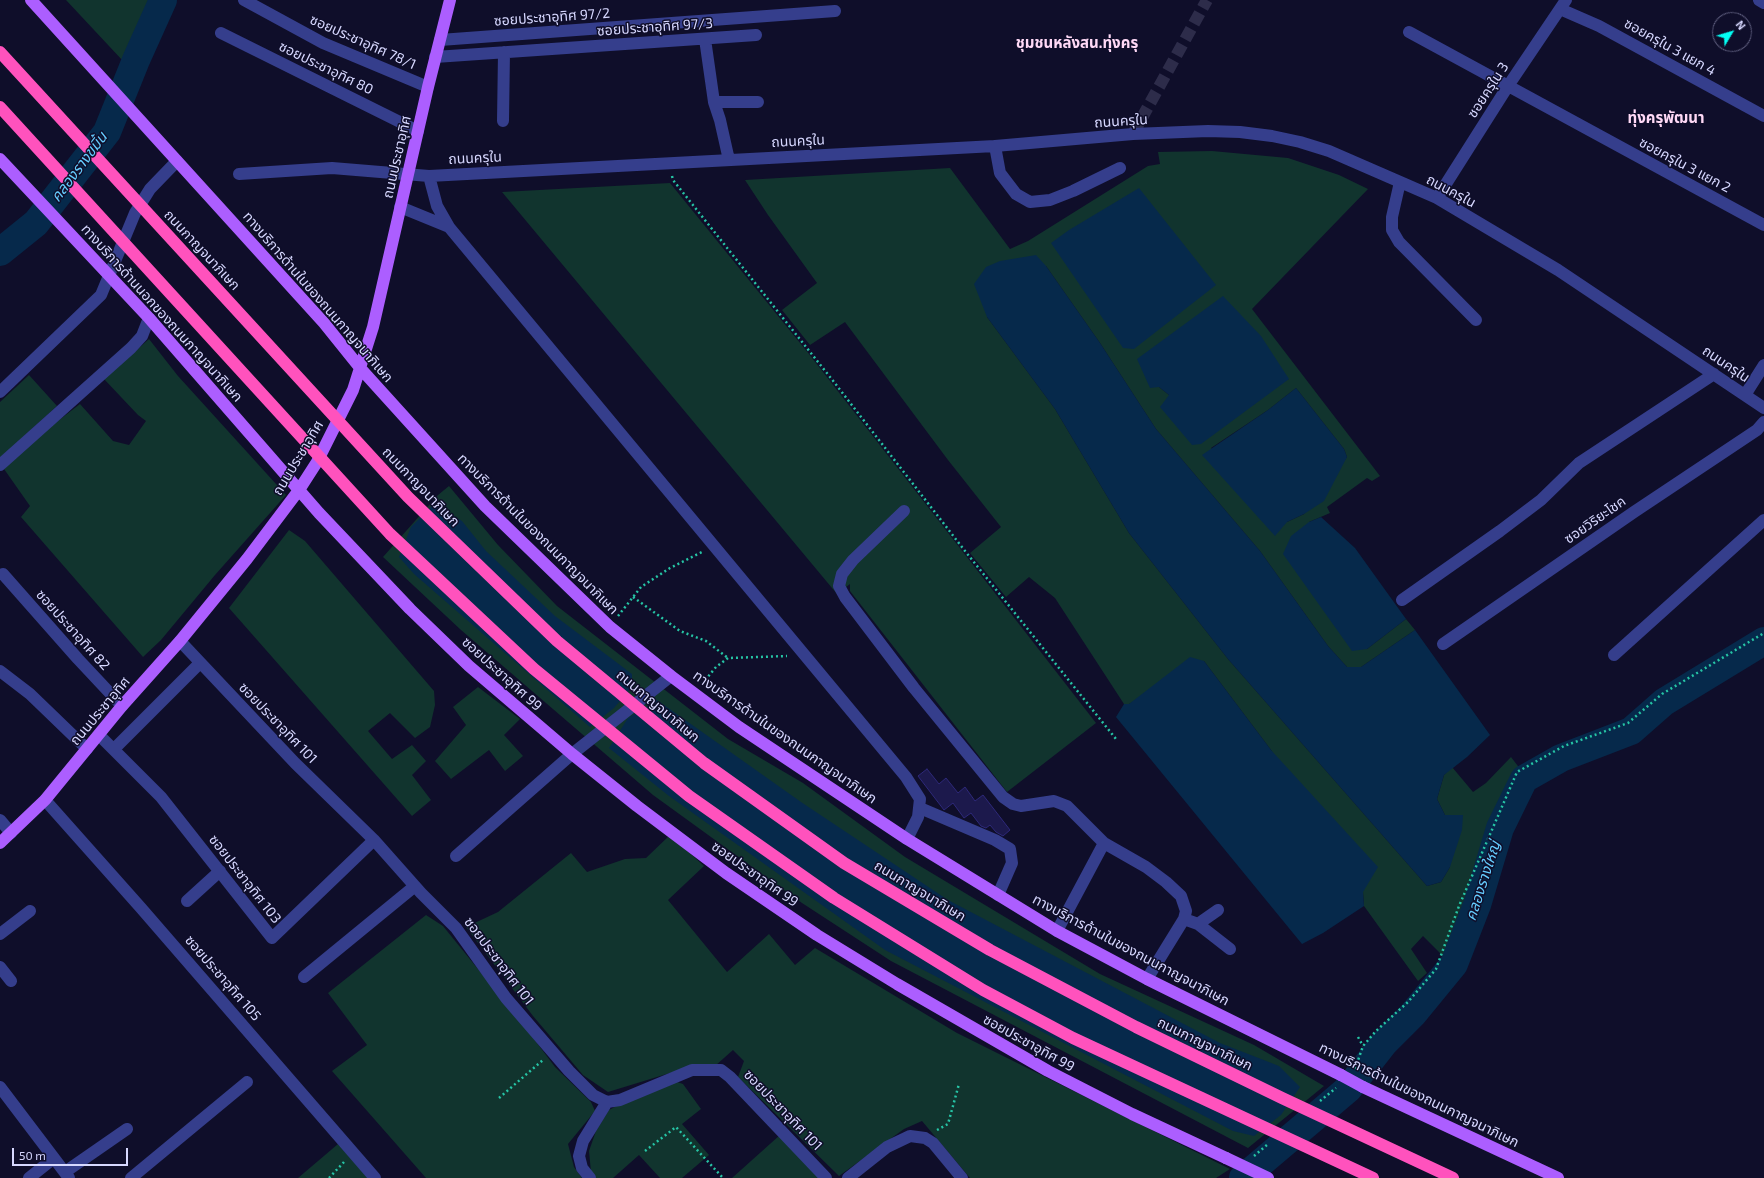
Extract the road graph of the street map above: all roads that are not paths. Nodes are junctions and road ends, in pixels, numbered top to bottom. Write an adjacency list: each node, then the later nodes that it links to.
1 (31, 0): 27 (main road, ทางบริการด้านในของถนนกาญจนาภิเษก)
2 (244, 0): 17 (street, ซอยประชาอุทิศ 78/1)
3 (450, 0): 12 (main road, ถนนประชาอุทิศ)
4 (1759, 0): 5 (street)
5 (1764, 3)
6 (1560, 4): 16 (street, ซอยครุใน 3); 21 (street, ซอยครุใน 3 แยก 4)
7 (835, 11): 12 (street, ซอยประชาอุทิศ 97/2)
8 (1409, 32): 16 (street, ซอยครุใน 3 แยก 2)
9 (221, 33): 23 (street, ซอยประชาอุทิศ 80)
10 (756, 36): 11 (street, ซอยประชาอุทิศ 97/3)
11 (705, 39): 14 (street, ซอยประชาอุทิศ 97/3); 18 (street)
12 (440, 40): 15 (main road, ถนนประชาอุทิศ)
13 (0, 52): 103 (highway, ถนนกาญจนาภิเษก, bridge)
14 (504, 52): 15 (street, ซอยประชาอุทิศ 97/3); 22 (street)
15 (435, 57): 17 (main road, ถนนประชาอุทิศ)
16 (1508, 86): 33 (street, ซอยครุใน 3); 35 (street, ซอยครุใน 3 แยก 2)
17 (428, 87): 23 (main road, ถนนประชาอุทิศ)
18 (714, 102): 19 (street); 26 (street)
19 (758, 102)
20 (0, 108): 102 (highway, bridge)
21 (1764, 116)
22 (504, 121)
23 (418, 131): 30 (main road, ถนนประชาอุทิศ)
24 (995, 146): 26 (street, ถนนครุใน); 28 (street); 32 (street, ถนนครุใน)
25 (0, 159): 37 (main road, ทางบริการด้านนอกของถนนกาญจนาภิเษก)
26 (729, 160): 31 (street, ถนนครุใน)
27 (177, 161): 37 (street); 41 (main road, ทางบริการด้านในของถนนกาญจนาภิเษก)
28 (1120, 168)
29 (239, 174): 30 (street, ถนนครุใน)
30 (408, 175): 31 (street, ถนนครุใน); 34 (main road, ถนนประชาอุทิศ)
31 (429, 176): 36 (street)
32 (1400, 182): 33 (street, ถนนครุใน); 39 (street)
33 (1437, 198): 42 (street, ถนนครุใน)
34 (400, 207): 36 (street); 41 (main road, ถนนประชาอุทิศ)
35 (1764, 225)
36 (449, 227): 65 (street)
37 (109, 276): 38 (main road, ทางบริการด้านนอกของถนนกาญจนาภิเษก); 43 (street)
38 (149, 318): 47 (street); 48 (main road, ทางบริการด้านนอกของถนนกาญจนาภิเษก)
39 (1476, 320)
40 (1764, 365): 44 (street)
41 (361, 369): 48 (main road, ถนนประชาอุทิศ); 58 (main road, ทางบริการด้านในของถนนกาญจนาภิเษก)
42 (1714, 374): 44 (street, ถนนครุใน); 52 (street)
43 (0, 392)
44 (1745, 395): 45 (street, ถนนครุใน)
45 (1764, 408)
46 (1764, 422): 54 (street, ซอยวิริยะโชค)
47 (0, 466)
48 (299, 490): 53 (main road, ถนนประชาอุทิศ); 63 (main road, ซอยประชาอุทิศ 99)
49 (904, 511): 71 (street)
50 (1764, 520): 55 (street)
51 (3, 574): 59 (street, ซอยประชาอุทิศ 82)
52 (1402, 600)
53 (180, 641): 56 (street, ซอยประชาอุทิศ 101); 59 (main road, ถนนประชาอุทิศ)
54 (1443, 644)
55 (1614, 655)
56 (200, 663): 62 (street); 69 (street, ซอยประชาอุทิศ 101)
57 (0, 671): 61 (street)
58 (671, 676): 63 (street); 68 (main road, ทางบริการด้านในของถนนกาญจนาภิเษก)
59 (122, 706): 60 (main road, ถนนประชาอุทิศ)
60 (99, 735): 61 (main road, ถนนประชาอุทิศ); 62 (street, ซอยประชาอุทิศ 103)
61 (87, 749): 64 (main road, ถนนประชาอุทิศ)
62 (114, 749): 73 (street, ซอยประชาอุทิศ 103)
63 (572, 754): 72 (street); 101 (main road, ซอยประชาอุทิศ 99, bridge)
64 (45, 800): 67 (main road, ถนนประชาอุทิศ); 96 (street, ซอยประชาอุทิศ 105)
65 (920, 808): 68 (street); 75 (street)
66 (0, 820): 67 (street)
67 (11, 833): 70 (main road, ถนนประชาอุทิศ)
68 (907, 839): 75 (main road, ทางบริการด้านในของถนนกาญจนาภิเษก)
69 (374, 840): 73 (street, ซอยประชาอุทิศ 103); 74 (street, ซอยประชาอุทิศ 101)
70 (0, 843)
71 (1104, 843): 79 (street); 81 (street)
72 (456, 856)
73 (220, 871): 76 (street)
74 (415, 886): 85 (street); 90 (street, ซอยประชาอุทิศ 101)
75 (998, 895): 81 (main road, ทางบริการด้านในของถนนกาญจนาภิเษก)
76 (187, 901)
77 (1218, 910): 80 (street)
78 (30, 911): 82 (street)
79 (1184, 919): 80 (street); 86 (street)
80 (1198, 924): 83 (street)
81 (1057, 931): 86 (main road, ทางบริการด้านในของถนนกาญจนาภิเษก)
82 (0, 934)
83 (1230, 949)
84 (0, 967): 87 (street)
85 (304, 977)
86 (1147, 979): 104 (main road, ทางบริการด้านในของถนนกาญจนาภิเษก, bridge)
87 (11, 981)
88 (247, 1082): 95 (street)
89 (0, 1087): 92 (street)
90 (607, 1102): 97 (street); 98 (street, ซอยประชาอุทิศ 101)
91 (127, 1129): 93 (street)
92 (54, 1158): 93 (street); 94 (street)
93 (67, 1175)
94 (29, 1178)
95 (131, 1178)
96 (375, 1178)
97 (590, 1178)
98 (826, 1178)
99 (848, 1178): 100 (street)
100 (962, 1178)
101 (1268, 1178)
102 (1373, 1178)
103 (1453, 1178)
104 (1558, 1178)

